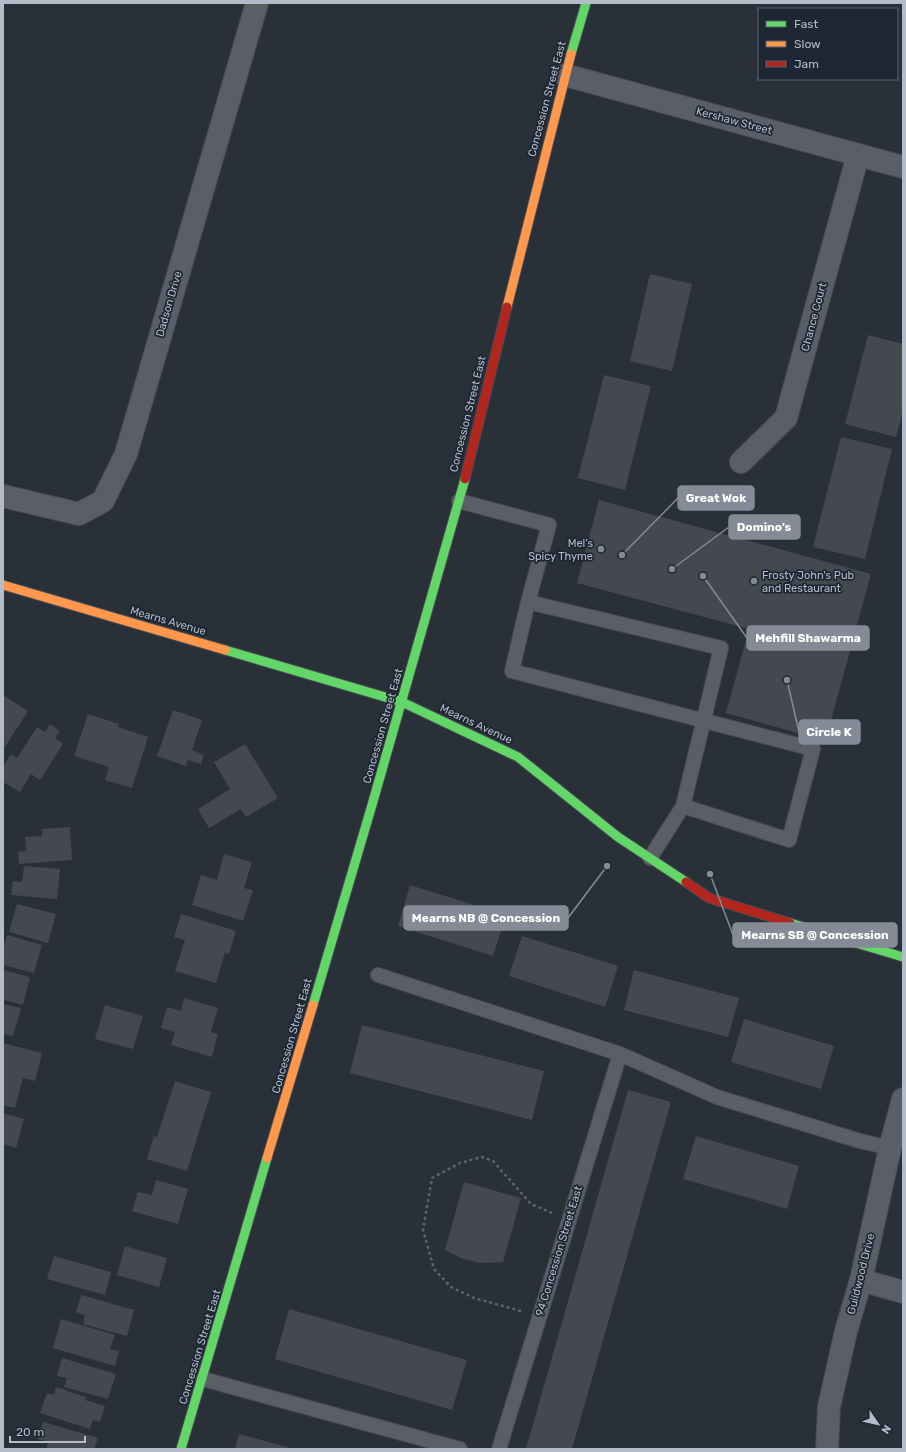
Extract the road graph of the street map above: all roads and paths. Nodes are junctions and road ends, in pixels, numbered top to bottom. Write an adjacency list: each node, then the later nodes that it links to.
1 (257, 3): 7 (street, Dadson Drive)
2 (586, 3): 3 (street, Concession Street East)
3 (565, 75): 4 (street, Kershaw Street); 8 (street, Concession Street East)
4 (858, 155): 5 (street, Kershaw Street); 6 (street, Chance Court)
5 (903, 167)
6 (741, 462)
7 (3, 496)
8 (459, 501): 10 (lane); 11 (street, Concession Street East)
9 (3, 585): 11 (street, Mearns Avenue)
10 (528, 602): 12 (lane); 12 (lane)
11 (402, 702): 14 (street, Mearns Avenue); 24 (street, Concession Street East)
12 (703, 720): 13 (lane); 13 (lane)
13 (683, 806): 14 (lane)
14 (650, 858): 15 (street, Mearns Avenue)
15 (903, 957)
16 (378, 975): 17 (lane)
17 (620, 1054): 19 (lane); 20 (lane, 94 Concession Street East)
18 (903, 1099): 19 (street, Guildwood Drive)
19 (890, 1148): 21 (street, Guildwood Drive)
20 (569, 1221): 23 (lane, 94 Concession Street East); 23 (path)
21 (861, 1280): 22 (street); 28 (street, Guildwood Drive)
22 (903, 1292)
23 (539, 1316): 27 (lane, 94 Concession Street East)
24 (203, 1379): 25 (street, Concession Street East); 26 (lane)
25 (182, 1449)
26 (460, 1449)
27 (499, 1449)
28 (827, 1449)

